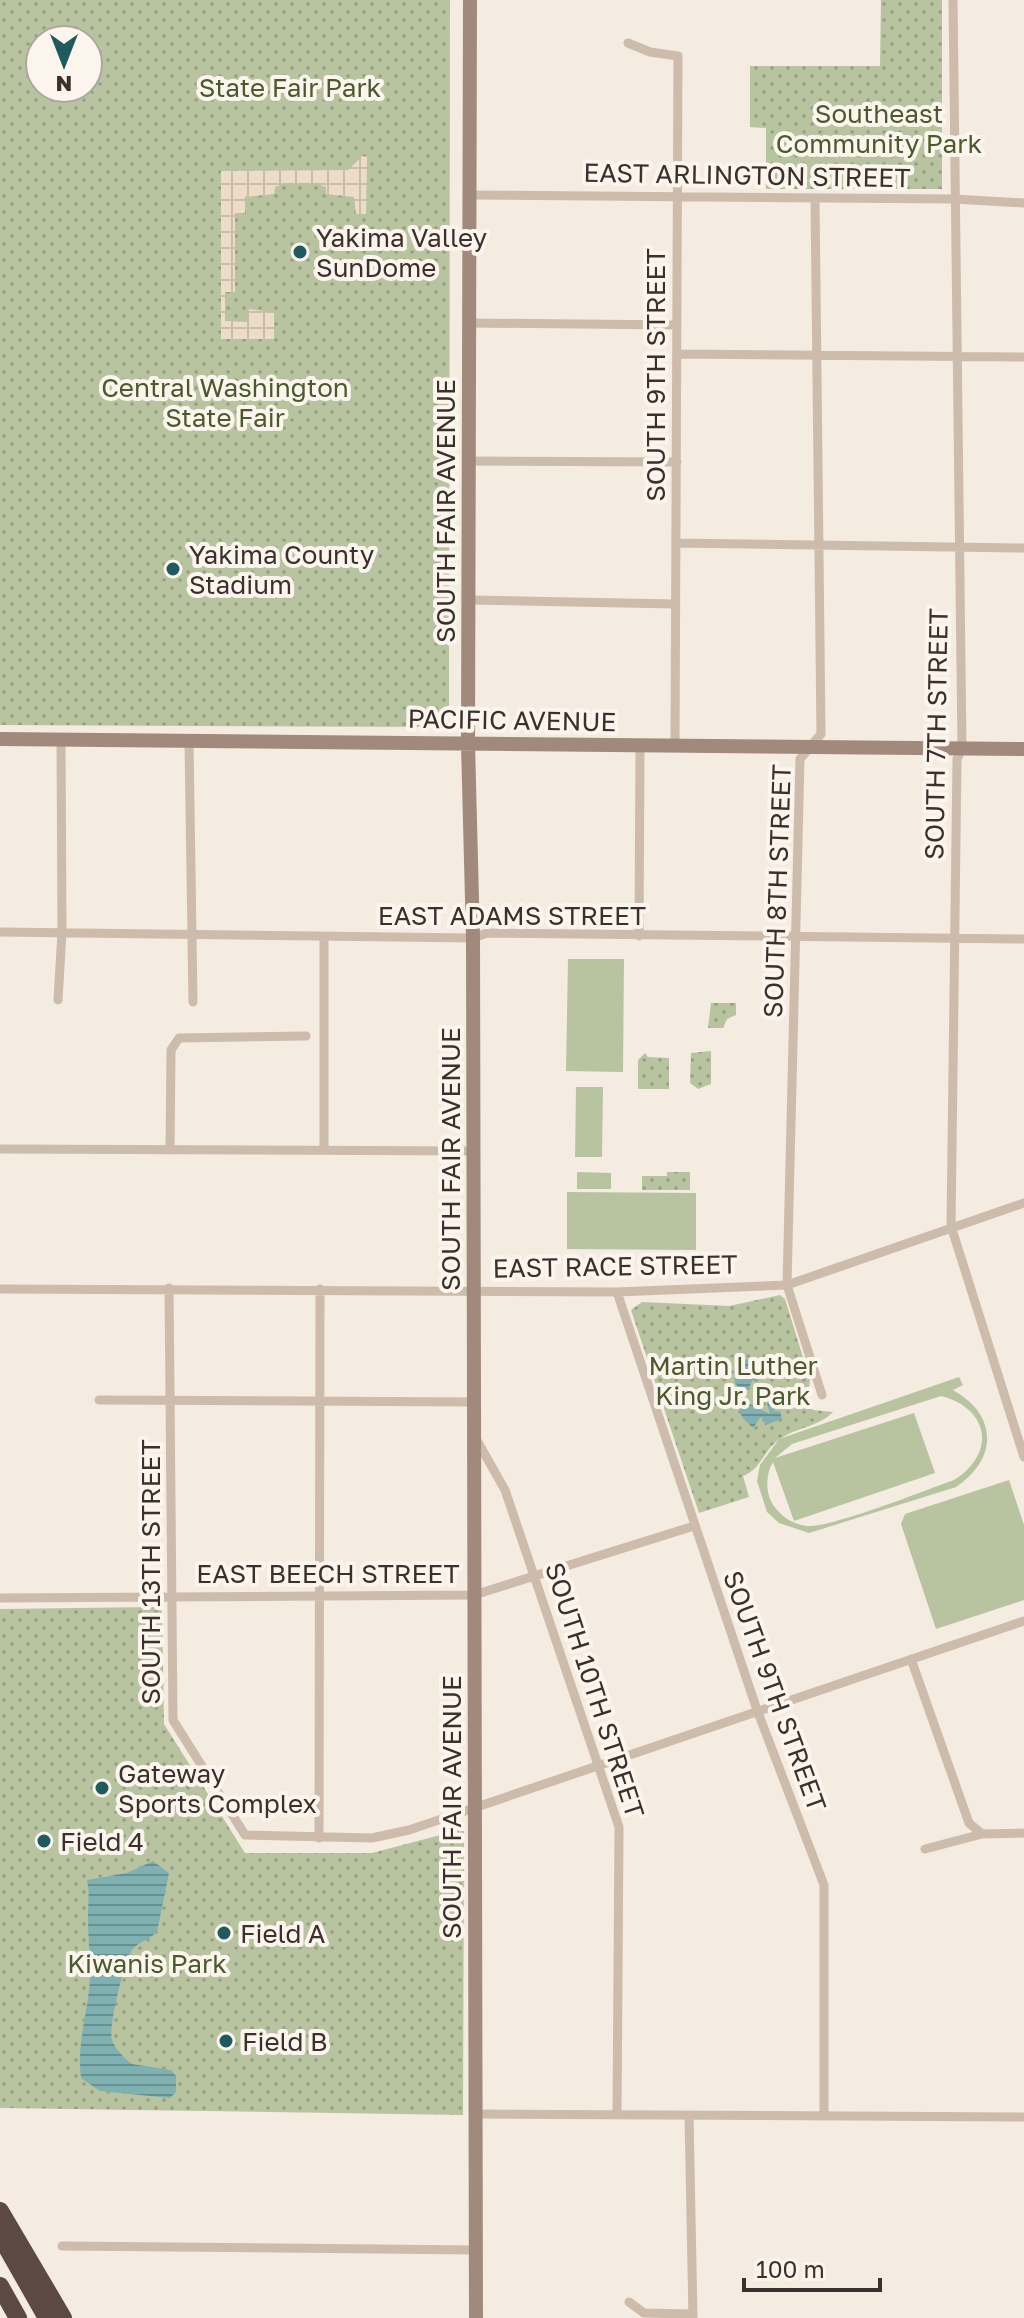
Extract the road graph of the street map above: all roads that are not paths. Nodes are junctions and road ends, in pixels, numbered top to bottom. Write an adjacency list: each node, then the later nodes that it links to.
1 (470, 0): 4 (street, SOUTH FAIR AVENUE)
2 (953, 0): 7 (street, SOUTH 7TH STREET)
3 (628, 43): 5 (street, SOUTH 9TH STREET)
4 (469, 195): 5 (street, EAST ARLINGTON STREET); 9 (street, SOUTH FAIR AVENUE)
5 (678, 195): 6 (street, EAST ARLINGTON STREET); 10 (street, SOUTH 9TH STREET)
6 (815, 198): 7 (street, EAST ARLINGTON STREET); 12 (street, SOUTH 8TH STREET)
7 (954, 199): 8 (street, EAST ARLINGTON STREET); 13 (street, SOUTH 7TH STREET)
8 (1024, 203)
9 (470, 323): 10 (street); 15 (street, SOUTH FAIR AVENUE)
10 (677, 325): 11 (street, SOUTH 9TH STREET)
11 (677, 354): 12 (street); 16 (street, SOUTH 9TH STREET)
12 (819, 356): 13 (street); 18 (street, SOUTH 8TH STREET)
13 (958, 356): 14 (street); 19 (street, SOUTH 7TH STREET)
14 (1024, 357)
15 (471, 461): 16 (street); 21 (street, SOUTH FAIR AVENUE)
16 (677, 462): 17 (street, SOUTH 9TH STREET)
17 (676, 543): 18 (street); 22 (street, SOUTH 9TH STREET)
18 (821, 545): 19 (street); 29 (street, SOUTH 8TH STREET)
19 (960, 547): 20 (street); 30 (street, SOUTH 7TH STREET)
20 (1024, 548)
21 (470, 600): 22 (street); 26 (street, SOUTH FAIR AVENUE)
22 (675, 604): 28 (street, SOUTH 9TH STREET)
23 (0, 739): 24 (street, PACIFIC AVENUE)
24 (61, 739): 25 (street, PACIFIC AVENUE); 33 (street)
25 (189, 741): 26 (street, PACIFIC AVENUE); 34 (street)
26 (468, 744): 27 (street, PACIFIC AVENUE); 37 (street, SOUTH FAIR AVENUE)
27 (640, 746): 28 (street, PACIFIC AVENUE); 35 (street)
28 (675, 746): 29 (street, PACIFIC AVENUE)
29 (812, 747): 30 (street, PACIFIC AVENUE); 38 (street, SOUTH 8TH STREET)
30 (962, 749): 31 (street, PACIFIC AVENUE); 39 (street, SOUTH 7TH STREET)
31 (1024, 749)
32 (0, 932): 33 (street, EAST ADAMS STREET)
33 (62, 932): 34 (street, EAST ADAMS STREET); 41 (street)
34 (191, 933): 36 (street, EAST ADAMS STREET); 42 (street)
35 (639, 936): 37 (street, EAST ADAMS STREET); 38 (street, EAST ADAMS STREET)
36 (324, 937): 37 (street, EAST ADAMS STREET); 46 (street)
37 (473, 938): 47 (street, SOUTH FAIR AVENUE)
38 (795, 938): 39 (street, EAST ADAMS STREET); 50 (street, SOUTH 8TH STREET)
39 (954, 939): 40 (street, EAST ADAMS STREET); 49 (street, SOUTH 7TH STREET)
40 (1024, 939)
41 (58, 1000)
42 (193, 1002)
43 (306, 1036): 45 (street)
44 (0, 1149): 45 (street)
45 (170, 1150): 46 (street)
46 (324, 1150): 47 (street)
47 (473, 1151): 54 (street, SOUTH FAIR AVENUE)
48 (1024, 1203): 49 (street, EAST RACE STREET)
49 (951, 1226): 50 (street, EAST RACE STREET); 62 (street, SOUTH 7TH STREET)
50 (787, 1285): 55 (street, EAST RACE STREET); 56 (street, SOUTH 8TH STREET)
51 (169, 1288): 52 (street, EAST RACE STREET); 53 (street, EAST RACE STREET); 58 (street, SOUTH 13TH STREET)
52 (0, 1289)
53 (320, 1289): 54 (street, EAST RACE STREET); 59 (street)
54 (475, 1289): 55 (street, EAST RACE STREET); 60 (street, SOUTH FAIR AVENUE)
55 (617, 1292): 65 (street, SOUTH 9TH STREET)
56 (822, 1395)
57 (99, 1400): 58 (street)
58 (170, 1400): 59 (street); 68 (street, SOUTH 13TH STREET)
59 (319, 1401): 60 (street); 67 (street)
60 (474, 1402): 63 (street, SOUTH FAIR AVENUE)
61 (1024, 1413): 62 (street)
62 (1011, 1417): 64 (street, SOUTH 7TH STREET)
63 (474, 1435): 66 (street, SOUTH 10TH STREET); 69 (street, SOUTH FAIR AVENUE)
64 (1024, 1457)
65 (694, 1526): 66 (street, EAST BEECH STREET); 73 (street, SOUTH 9TH STREET)
66 (536, 1576): 69 (street, EAST BEECH STREET); 74 (street, SOUTH 10TH STREET)
67 (319, 1594): 68 (street, EAST BEECH STREET); 69 (street, EAST BEECH STREET); 78 (street)
68 (172, 1595): 70 (street, EAST BEECH STREET); 78 (street, SOUTH 13TH STREET)
69 (474, 1595): 75 (street, SOUTH FAIR AVENUE)
70 (0, 1598)
71 (1024, 1621): 72 (street)
72 (911, 1659): 73 (street); 77 (street)
73 (757, 1710): 74 (street); 83 (street, SOUTH 9TH STREET)
74 (598, 1763): 75 (street); 81 (street, SOUTH 10TH STREET)
75 (475, 1805): 78 (street); 80 (street, SOUTH FAIR AVENUE)
76 (1024, 1833): 77 (street)
77 (982, 1834): 79 (street)
78 (319, 1838)
79 (925, 1849)
80 (476, 2114): 81 (street); 88 (street, SOUTH FAIR AVENUE)
81 (617, 2115): 82 (street)
82 (689, 2115): 83 (street); 91 (street)
83 (824, 2115): 84 (street)
84 (1024, 2117)
85 (0, 2211): 94 (highway)
86 (0, 2235): 93 (highway)
87 (62, 2246): 88 (street)
88 (476, 2250): 95 (street, SOUTH FAIR AVENUE)
89 (0, 2286): 92 (highway)
90 (629, 2302): 91 (street)
91 (693, 2316)
92 (18, 2318)
93 (47, 2318)
94 (63, 2318)
95 (476, 2318)

